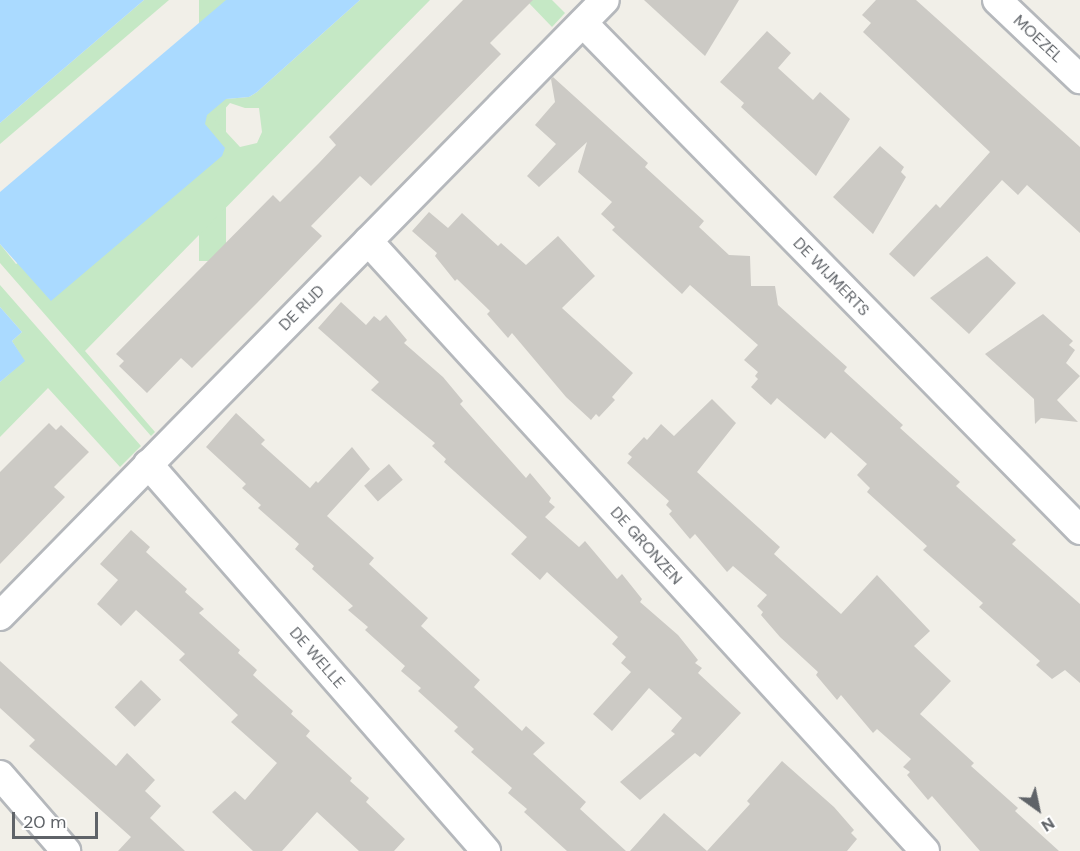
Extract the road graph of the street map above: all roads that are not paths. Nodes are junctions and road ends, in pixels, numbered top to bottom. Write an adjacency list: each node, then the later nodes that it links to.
1 (605, 0): 3 (street, DE RIJD)
2 (997, 0): 4 (street, MOEZEL)
3 (583, 22): 5 (street, DE RIJD); 7 (street, DE WIJMERTS)
4 (1080, 79)
5 (368, 241): 6 (street, DE RIJD); 12 (street, DE GRONZEN)
6 (148, 464): 8 (street, DE RIJD); 11 (street, DE WELLE)
7 (1080, 530)
8 (0, 616)
9 (0, 775): 10 (street)
10 (66, 851)
11 (486, 851)
12 (925, 851)

